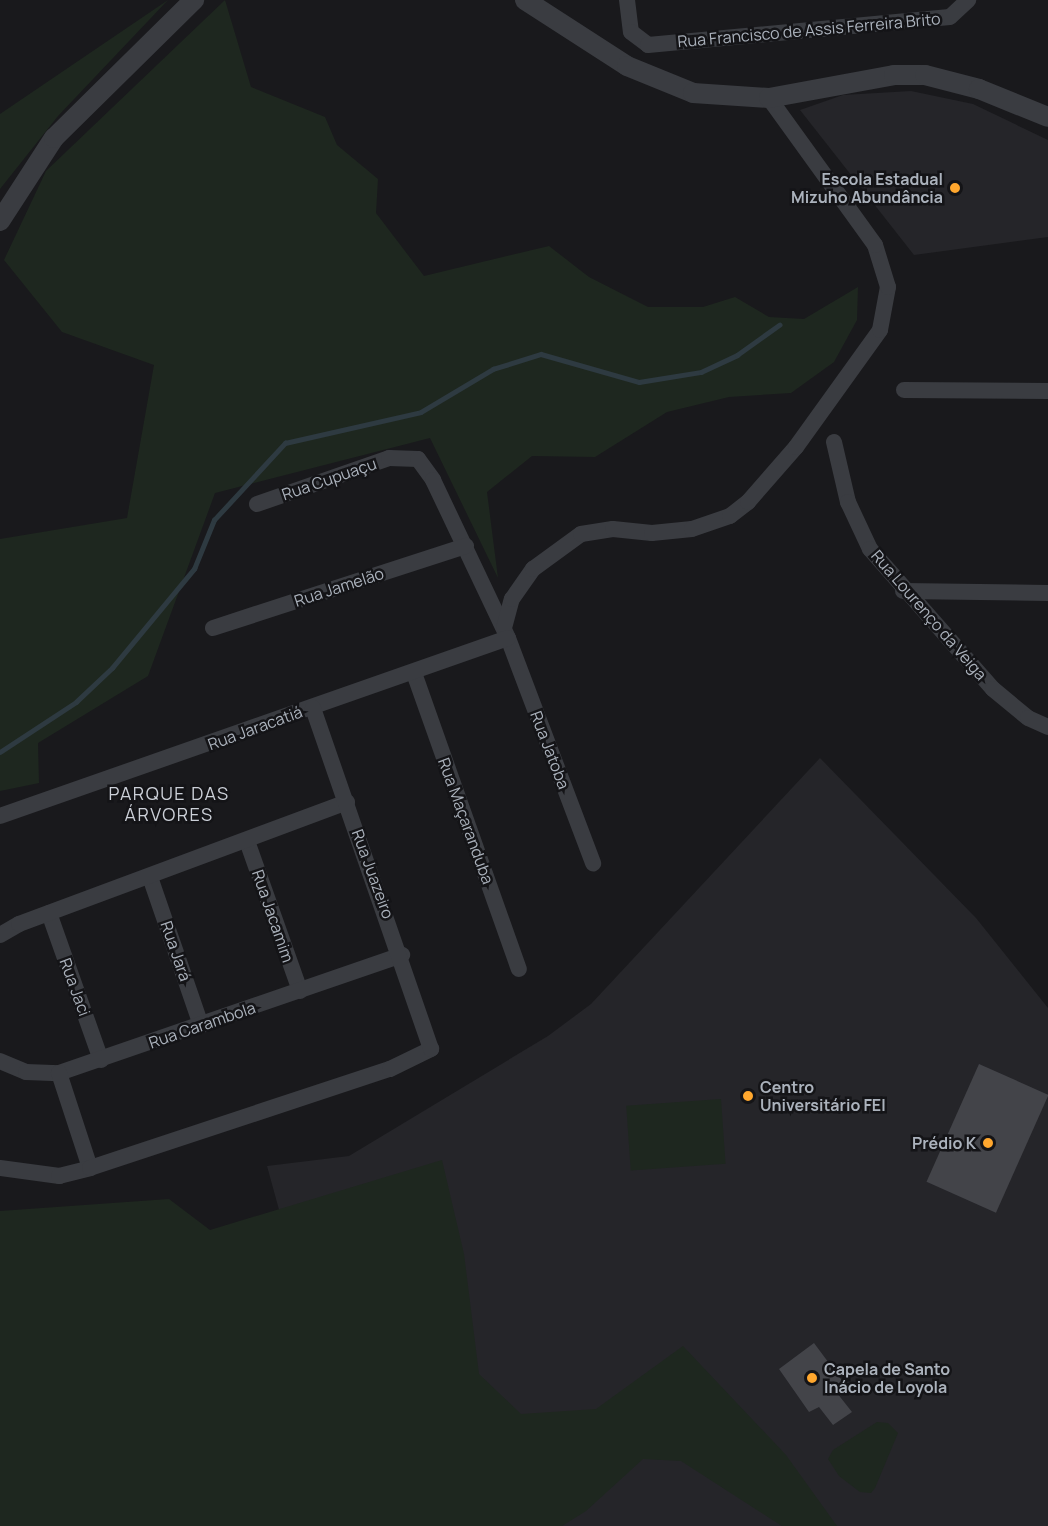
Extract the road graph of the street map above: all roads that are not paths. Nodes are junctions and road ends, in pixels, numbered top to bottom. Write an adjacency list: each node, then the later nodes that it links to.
1 (194, 0): 7 (street)
2 (525, 0): 5 (street)
3 (627, 0): 4 (street, Rua Francisco de Assis Ferreira Brito)
4 (968, 0)
5 (769, 98): 6 (street); 17 (street)
6 (1048, 117)
7 (0, 221)
8 (904, 390): 9 (street)
9 (1048, 391)
10 (834, 442): 14 (street, Rua Lourenço da Veiga)
11 (402, 456): 12 (street, Rua Cupuaçu); 13 (street, Rua Jatoba)
12 (257, 504)
13 (466, 546): 16 (street, Rua Jamelão); 17 (street, Rua Jatoba)
14 (903, 591): 15 (street); 20 (street, Rua Lourenço da Veiga)
15 (1048, 593)
16 (213, 628)
17 (506, 633): 18 (street, Rua Jaracatiá); 24 (street, Rua Jatoba)
18 (414, 673): 19 (street, Rua Jaracatiá); 29 (street, Rua Maçaranduba)
19 (314, 708): 21 (street, Rua Juazeiro); 22 (street, Rua Jaracatiá)
20 (1048, 727)
21 (347, 802): 23 (street); 28 (street, Rua Juazeiro)
22 (0, 816)
23 (247, 840): 25 (street); 30 (street, Rua Jacamim)
24 (593, 863)
25 (150, 877): 26 (street); 31 (street, Rua Jará)
26 (49, 913): 27 (street); 32 (street, Rua Jaci)
27 (0, 935)
28 (402, 954): 30 (street, Rua Carambola); 36 (street, Rua Juazeiro)
29 (519, 969)
30 (300, 991): 31 (street, Rua Carambola)
31 (201, 1025): 32 (street, Rua Carambola)
32 (101, 1060): 34 (street, Rua Carambola)
33 (0, 1061): 34 (street, Rua Carambola)
34 (59, 1073): 36 (street)
35 (0, 1168): 36 (street)
36 (90, 1168)

